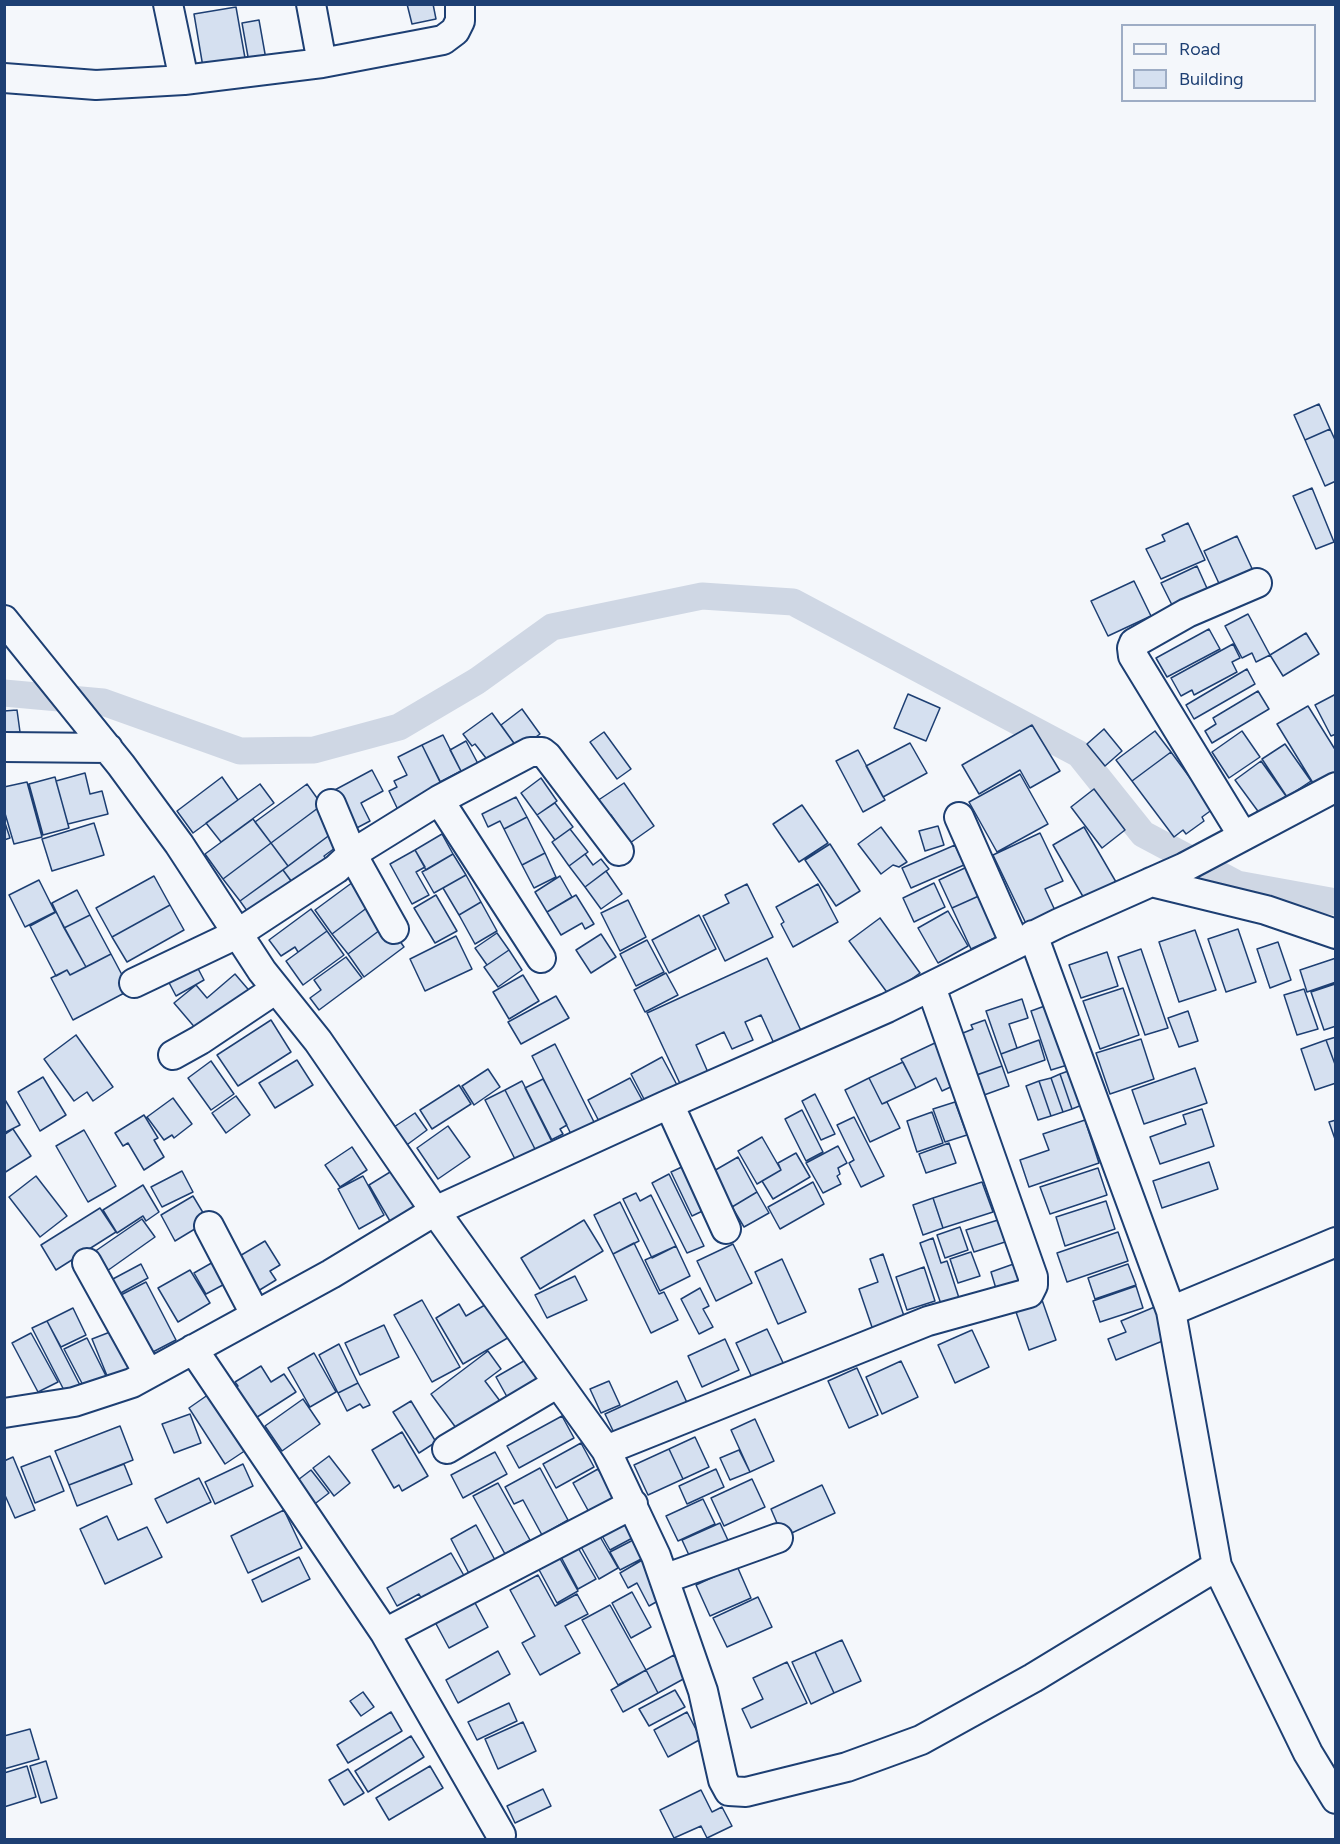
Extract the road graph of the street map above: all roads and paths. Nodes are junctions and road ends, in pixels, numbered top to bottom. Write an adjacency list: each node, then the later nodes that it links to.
1 (168, 4): 6 (street)
2 (311, 4): 4 (street)
3 (460, 4): 4 (street)
4 (322, 63): 6 (street)
5 (4, 78): 6 (street)
6 (184, 80)
7 (1257, 583): 15 (street)
8 (4, 620): 10 (street)
9 (4, 747): 10 (street)
10 (108, 748): 20 (street)
11 (1335, 787): 15 (street)
12 (438, 800): 16 (street); 17 (street); 23 (street)
13 (331, 804): 17 (street)
14 (959, 817): 22 (street)
15 (1234, 841): 18 (street)
16 (619, 851)
17 (352, 854): 19 (street); 20 (street)
18 (1151, 882): 21 (street); 22 (street)
19 (394, 929)
20 (237, 934): 24 (street); 26 (street)
21 (1335, 934)
22 (1024, 940): 25 (street); 34 (street)
23 (541, 958)
24 (134, 983)
25 (931, 987): 28 (street); 41 (street)
26 (276, 988): 27 (street); 29 (street)
27 (173, 1055)
28 (669, 1104): 29 (street); 31 (street)
29 (435, 1211): 35 (street); 38 (street)
30 (209, 1226): 35 (street)
31 (726, 1229)
32 (1335, 1242): 34 (street)
33 (87, 1263): 37 (street)
34 (1171, 1311): 44 (street)
35 (255, 1314): 36 (street)
36 (193, 1349): 37 (street); 46 (street)
37 (148, 1373): 39 (street)
38 (558, 1383): 40 (street); 41 (street)
39 (4, 1413)
40 (447, 1449)
41 (606, 1450): 42 (street)
42 (633, 1504): 45 (street); 46 (street)
43 (778, 1538): 45 (street)
44 (1217, 1566): 45 (street); 47 (street)
45 (664, 1579)
46 (385, 1634): 48 (street)
47 (1335, 1800)
48 (501, 1835)

